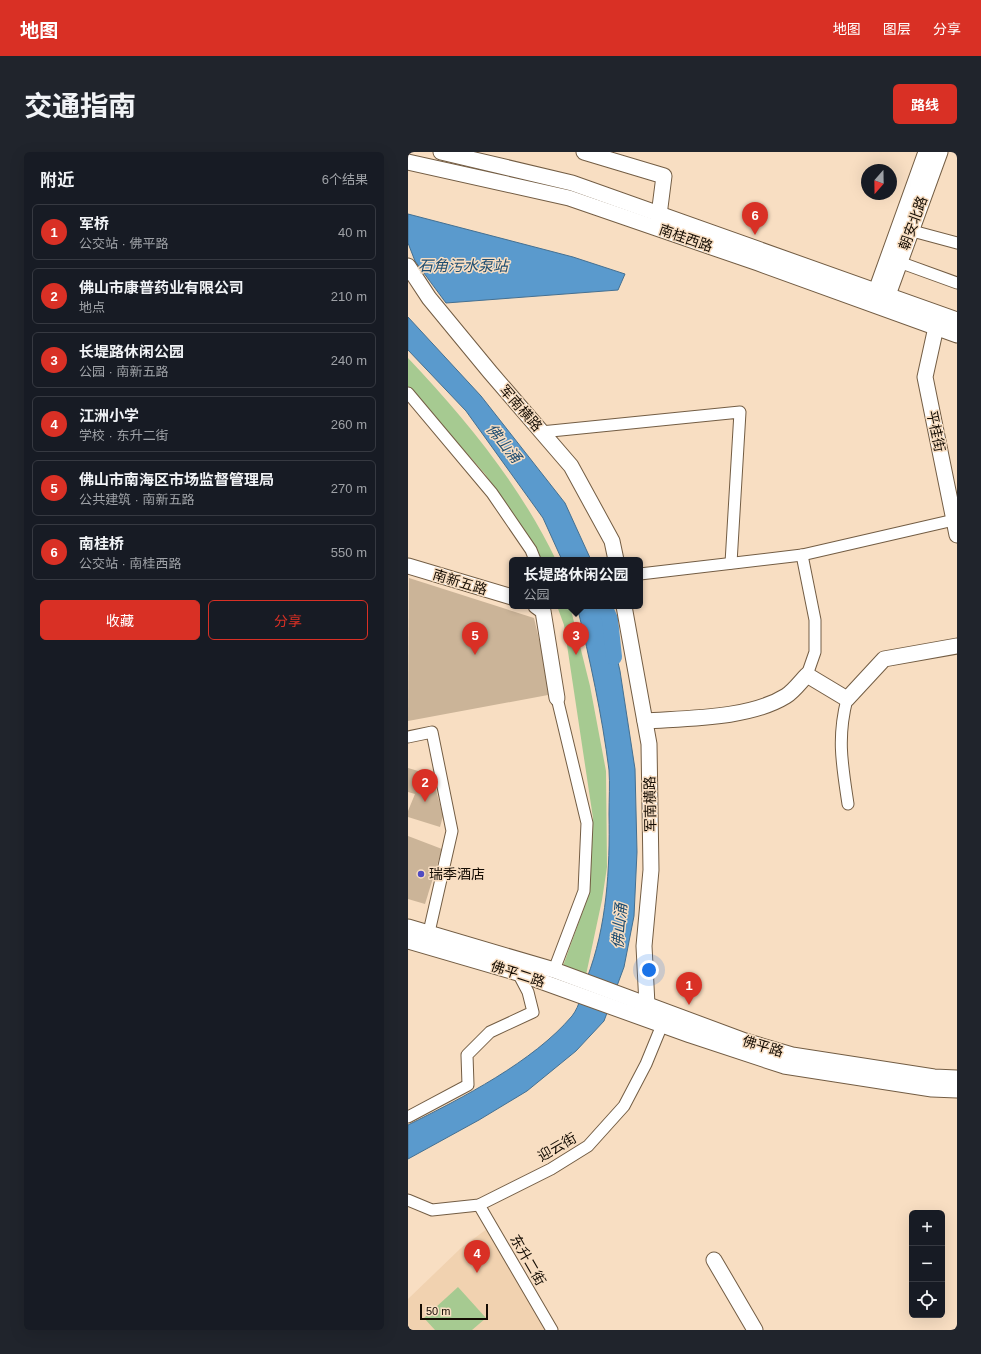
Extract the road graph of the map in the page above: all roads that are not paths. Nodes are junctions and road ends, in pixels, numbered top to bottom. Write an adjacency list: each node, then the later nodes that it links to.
1 (441, 152): 6 (main road, 南桂西路)
2 (584, 152): 6 (main road)
3 (926, 152): 7 (main road, 朝安北路)
4 (940, 152): 7 (main road, 朝安北路)
5 (408, 162): 6 (main road, 南桂西路)
6 (658, 221): 12 (main road, 南桂西路); 14 (main road, 南桂西路)
7 (905, 229): 8 (street); 9 (main road, 朝安北路); 12 (main road, 朝安北路)
8 (957, 243)
9 (899, 262): 11 (street); 12 (main road, 朝安北路)
10 (408, 266): 17 (main road, 军南横路)
11 (957, 283)
12 (882, 293): 13 (main road, 南桂西路)
13 (957, 320)
14 (936, 327): 15 (main road, 南桂西路); 18 (main road, 平桂街)
15 (957, 335)
16 (408, 393): 21 (street)
17 (541, 432): 22 (main road, 军南横路); 23 (street)
18 (954, 520): 19 (main road, 平桂街); 20 (street)
19 (957, 535)
20 (802, 555): 23 (street); 30 (street)
21 (534, 557)
22 (615, 557)
23 (731, 563): 25 (street)
24 (408, 566): 26 (main road, 南新五路)
25 (643, 574)
26 (509, 596)
27 (541, 609): 31 (main road)
28 (625, 609): 33 (main road, 军南横路)
29 (957, 646): 32 (main road)
30 (807, 675): 32 (main road); 33 (main road)
31 (557, 698): 39 (street)
32 (847, 699): 35 (street)
33 (645, 721): 42 (main road, 军南横路)
34 (408, 736): 37 (street)
35 (848, 804)
36 (408, 927): 37 (main road, 佛平二路)
37 (429, 932): 39 (main road, 佛平二路)
38 (408, 941): 40 (main road, 佛平二路)
39 (554, 970): 41 (main road, 佛平二路)
40 (518, 973): 41 (main road, 佛平二路); 47 (street)
41 (575, 986): 43 (main road, 佛平路)
42 (647, 1005): 43 (main road, 佛平路); 45 (main road, 佛平路)
43 (629, 1006): 44 (main road, 佛平路)
44 (662, 1025): 46 (main road, 佛平路); 49 (street, 迎云街)
45 (957, 1078)
46 (957, 1090)
47 (408, 1117)
48 (408, 1200): 49 (street, 迎云街)
49 (479, 1205): 51 (street, 东升二街)
50 (714, 1260): 52 (main road)
51 (552, 1330)
52 (755, 1330)

